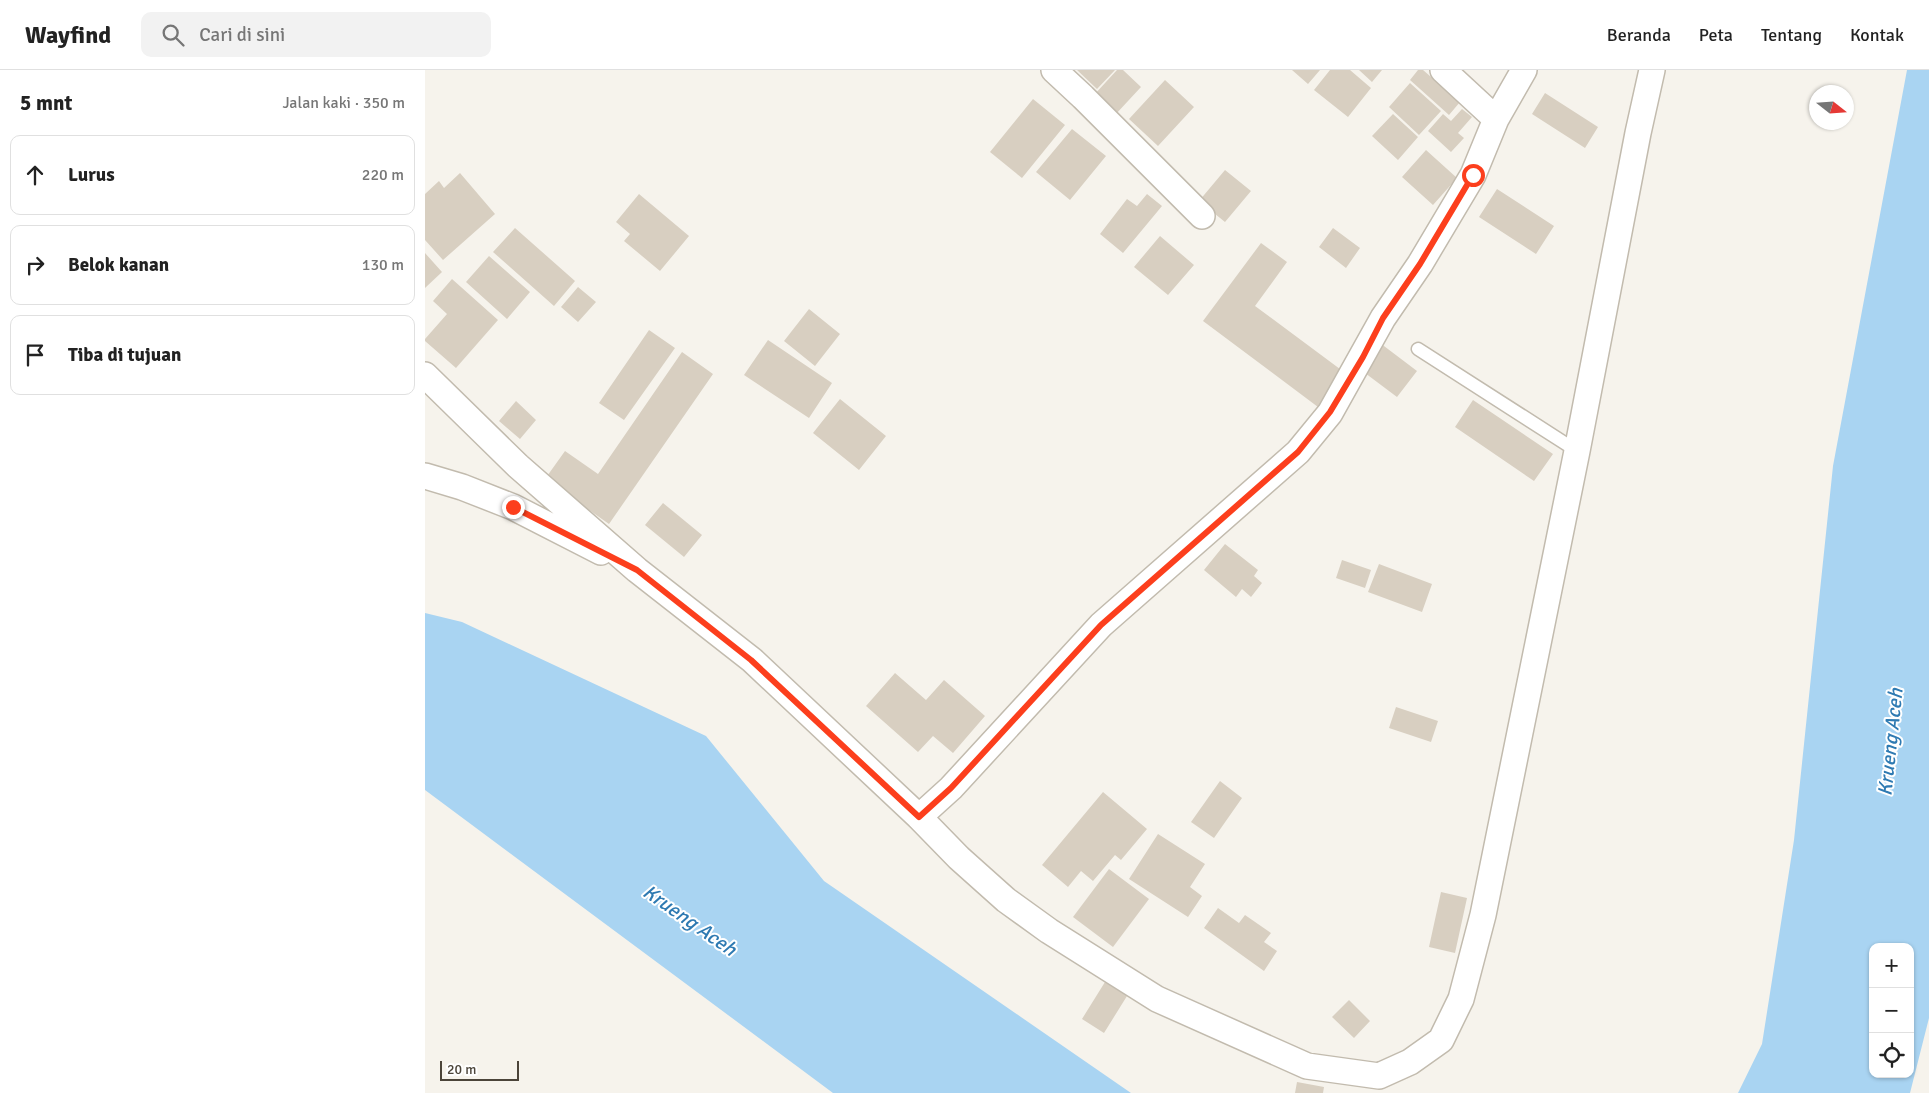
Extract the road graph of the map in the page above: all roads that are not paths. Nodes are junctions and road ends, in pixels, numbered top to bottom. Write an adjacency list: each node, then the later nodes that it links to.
1 (1054, 70): 6 (street)
2 (1443, 70): 5 (street)
3 (1524, 70): 5 (street)
4 (1652, 70): 9 (street)
5 (1496, 119): 12 (street)
6 (1202, 216)
7 (1418, 349): 9 (lane)
8 (425, 375): 11 (street)
9 (1577, 451): 12 (street)
10 (425, 476): 11 (street)
11 (637, 570): 12 (street)
12 (919, 817)

